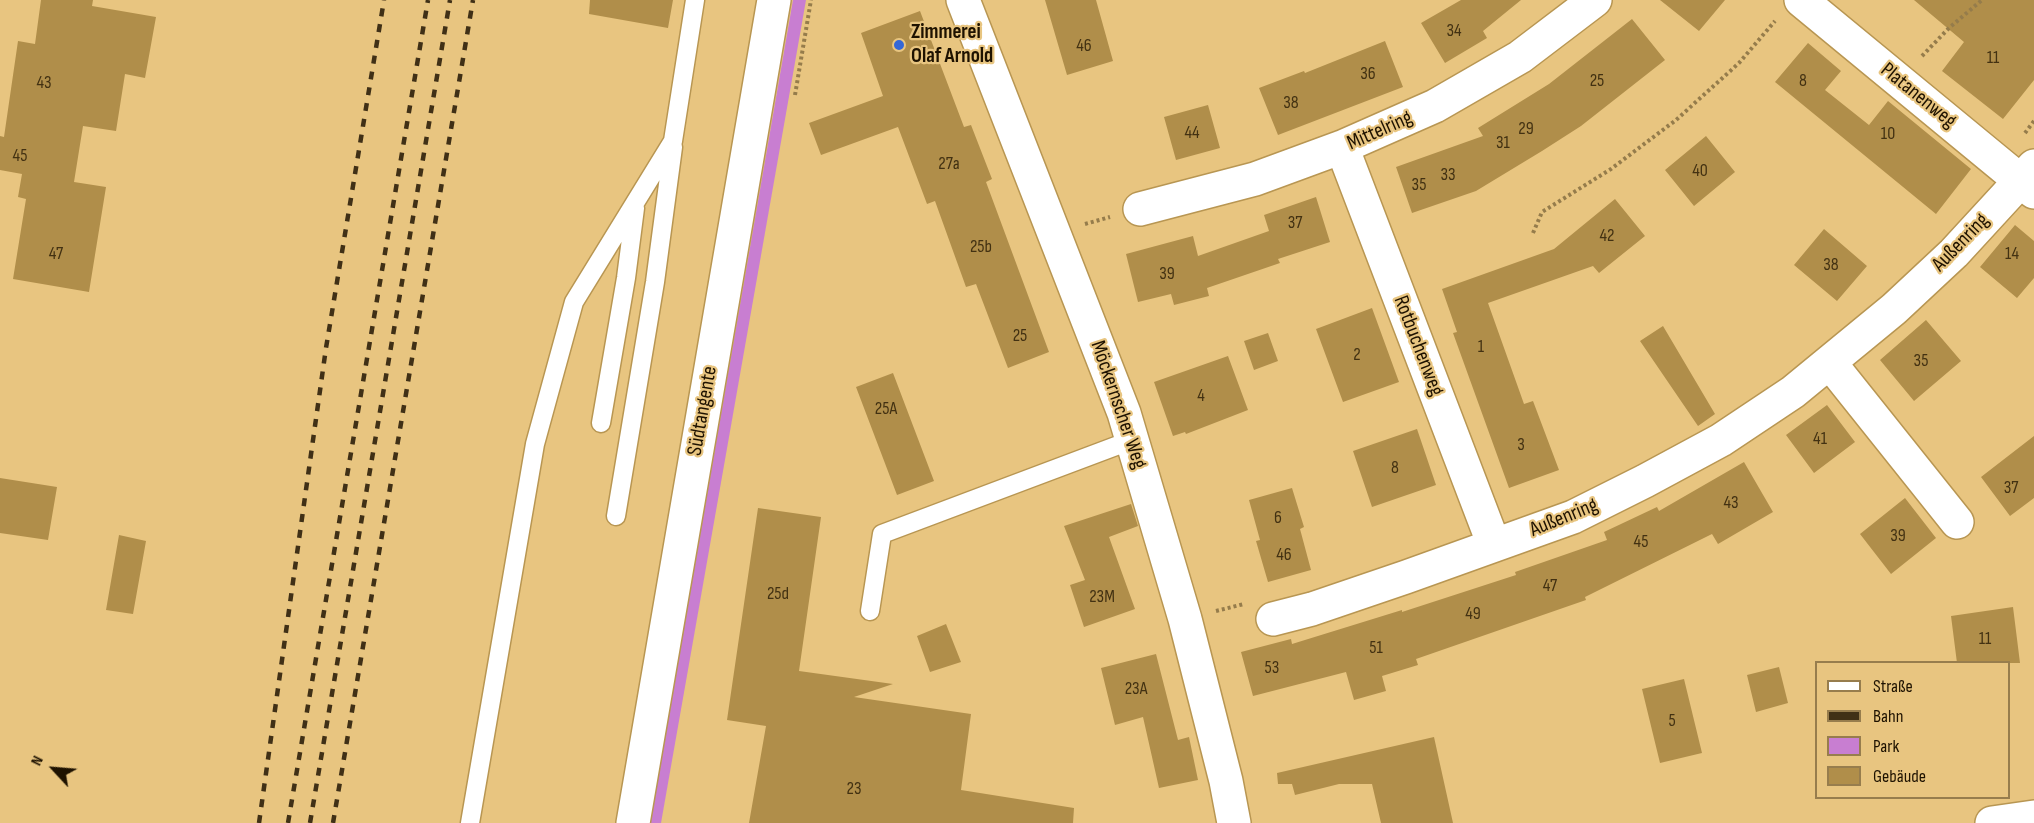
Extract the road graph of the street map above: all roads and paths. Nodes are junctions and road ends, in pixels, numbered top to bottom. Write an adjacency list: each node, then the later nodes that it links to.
1 (695, 0): 9 (lane)
2 (774, 0): 27 (street, Südtangente)
3 (963, 0): 14 (street, Möckernscher Weg)
4 (1595, 0): 10 (street, Mittelring)
5 (1982, 0): 7 (path)
6 (1790, 9): 7 (street, Platanenweg); 15 (path)
7 (1899, 80): 11 (street, Platanenweg)
8 (2034, 122): 11 (path)
9 (673, 141): 12 (lane); 19 (lane)
10 (1342, 147): 13 (street, Mittelring); 21 (street, Rotbuchenweg)
11 (2022, 176): 16 (street, Außenring)
12 (636, 201): 17 (lane); 26 (lane)
13 (1140, 209): 14 (path)
14 (1053, 233): 18 (street, Möckernscher Weg)
15 (1533, 233)
16 (1830, 363): 20 (street); 21 (street, Außenring)
17 (602, 423)
18 (1132, 440): 22 (lane); 23 (street, Möckernscher Weg)
19 (616, 516)
20 (1957, 522)
21 (1494, 545): 24 (street, Außenring)
22 (870, 611)
23 (1185, 619): 24 (path); 28 (street, Möckernscher Weg)
24 (1273, 619)
25 (2034, 817): 29 (street)
26 (470, 823)
27 (633, 823)
28 (1234, 823)
29 (1992, 823)

